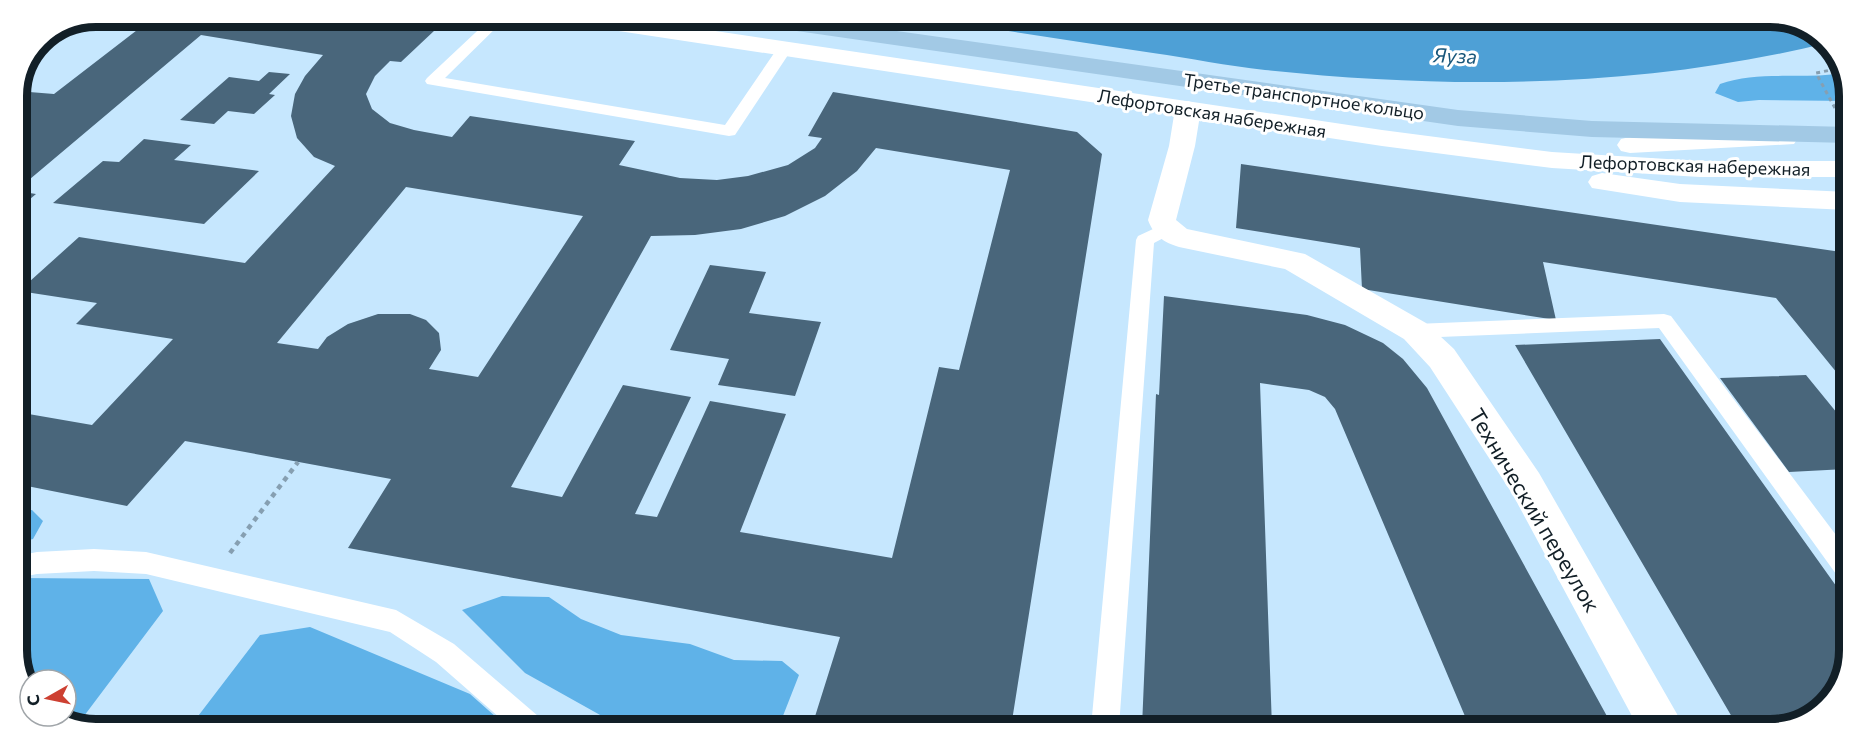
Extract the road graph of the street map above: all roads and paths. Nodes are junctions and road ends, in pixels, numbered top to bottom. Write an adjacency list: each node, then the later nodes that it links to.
1 (490, 27): 5 (lane)
2 (639, 27): 5 (main road, Лефортовская набережная)
3 (748, 27): 6 (main road)
4 (819, 27): 9 (main road, Третье транспортное кольцо)
5 (784, 49): 6 (main road, Лефортовская набережная)
6 (915, 69): 8 (main road, Лефортовская набережная)
7 (1834, 69): 9 (path)
8 (1188, 108): 10 (main road, Лефортовская набережная); 13 (main road)
9 (1838, 128): 10 (main road)
10 (1382, 138): 11 (main road, Лефортовская набережная); 12 (main road)
11 (1839, 169)
12 (1839, 201)
13 (1166, 229): 14 (main road, Технический переулок); 20 (lane)
14 (1415, 332): 16 (lane); 21 (main road, Технический переулок)
15 (298, 462): 18 (path)
16 (1839, 558)
17 (27, 565): 18 (lane)
18 (210, 579): 19 (lane)
19 (521, 719)
20 (1106, 719)
21 (1656, 719)

